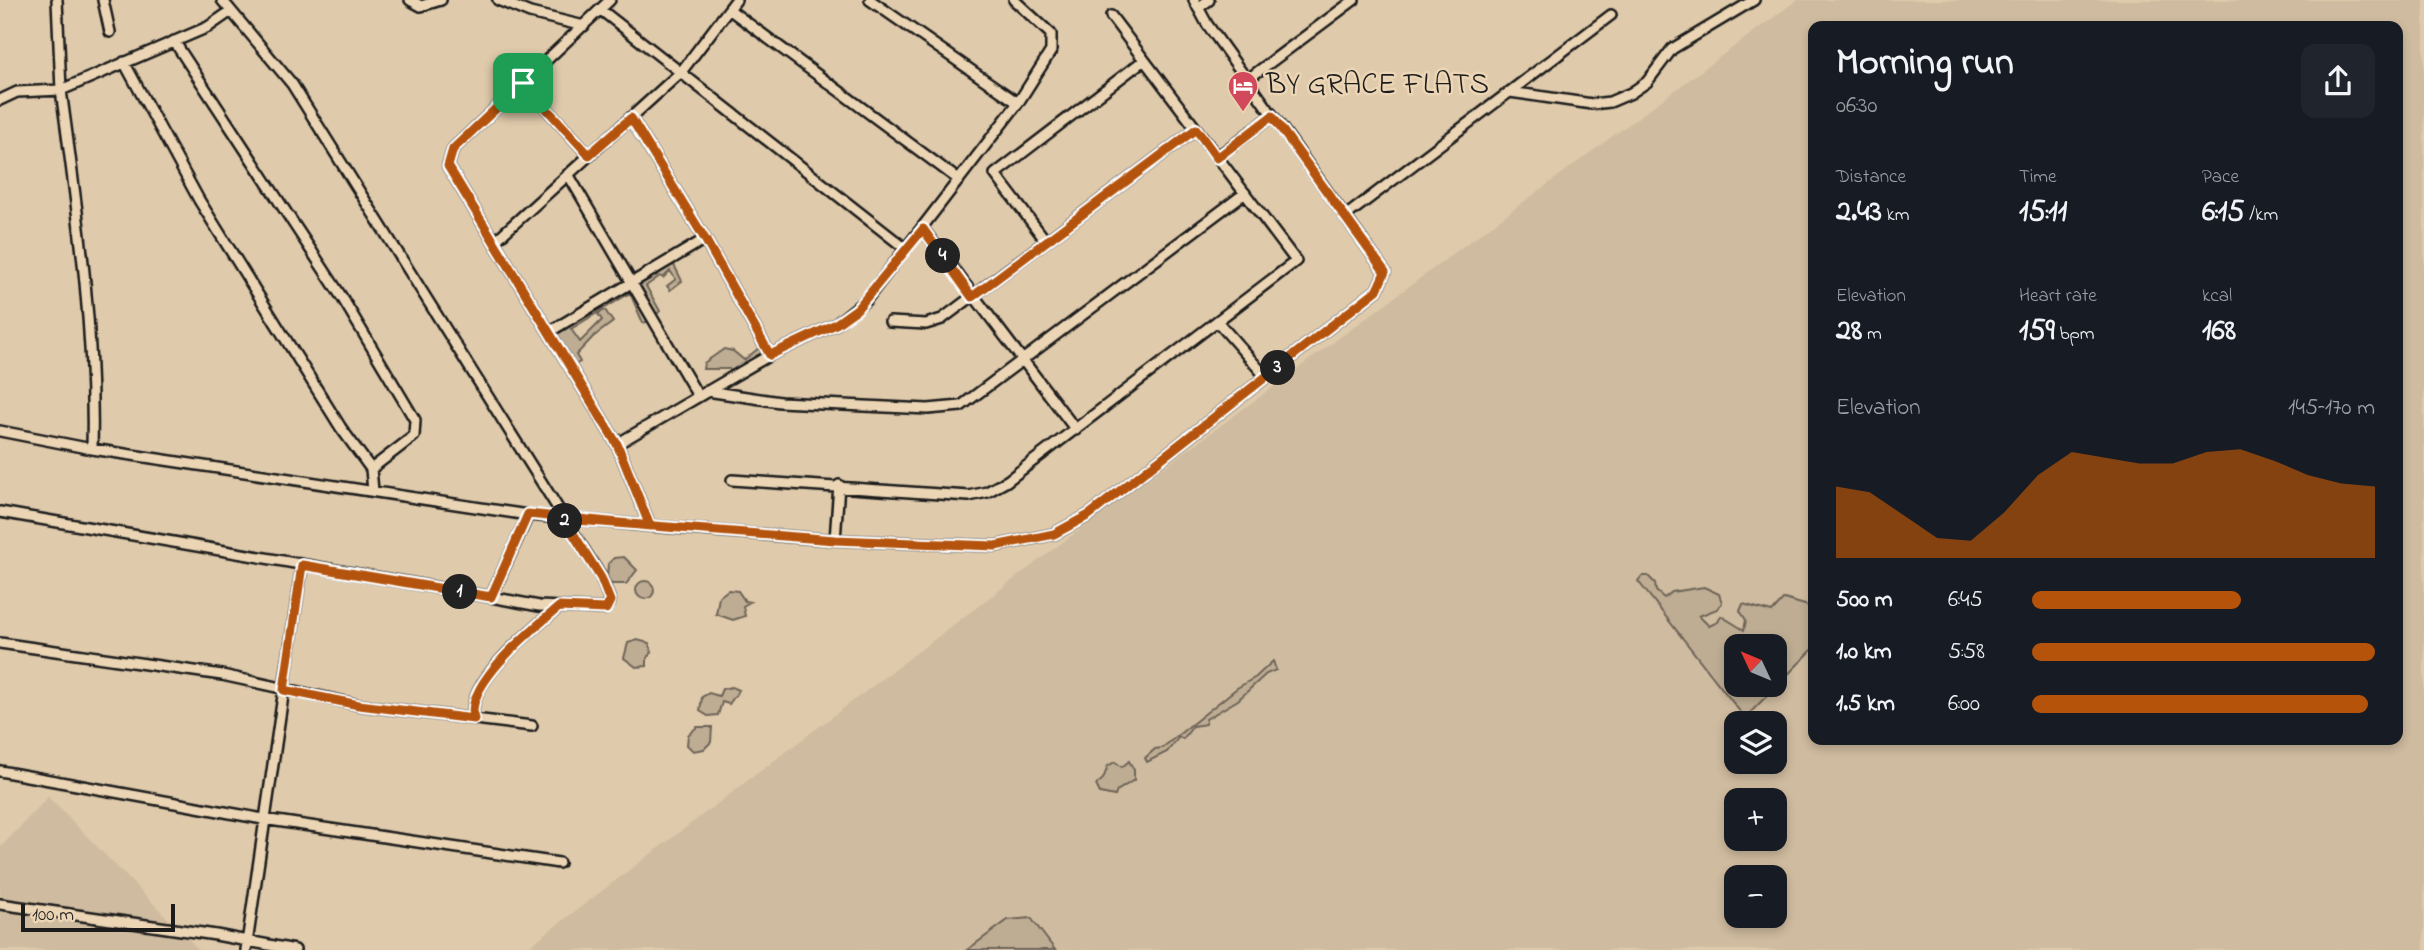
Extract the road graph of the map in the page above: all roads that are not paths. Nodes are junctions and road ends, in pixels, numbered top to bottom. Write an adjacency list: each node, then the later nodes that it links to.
1 (57, 0): 28 (street)
2 (103, 0): 21 (street)
3 (222, 0): 17 (street)
4 (410, 0): 5 (street)
5 (441, 0)
6 (498, 0): 20 (street)
7 (610, 0): 15 (street)
8 (736, 0): 16 (street)
9 (870, 0): 31 (street)
10 (1014, 0): 31 (street)
11 (1209, 0): 14 (street)
12 (1354, 0): 26 (street)
13 (1754, 0): 29 (street)
14 (1196, 4): 26 (street)
15 (601, 10): 20 (street); 25 (street)
16 (730, 10): 25 (street); 38 (street)
17 (231, 11): 22 (street); 65 (street)
18 (1611, 15): 29 (street)
19 (1111, 16): 23 (street)
20 (584, 26): 27 (street)
21 (110, 32)
22 (174, 41): 24 (street); 59 (street)
23 (1144, 60): 34 (street); 43 (street)
24 (124, 62): 28 (street); 59 (street)
25 (681, 72): 33 (street); 45 (street)
26 (1248, 79): 32 (street)
27 (523, 83): 35 (street); 44 (street)
28 (61, 90): 30 (street); 58 (street)
29 (1510, 92): 40 (street)
30 (0, 100)
31 (1017, 103): 38 (street)
32 (1272, 116): 36 (street); 40 (street)
33 (631, 118): 35 (street); 42 (street)
34 (1196, 129): 36 (street); 43 (street)
35 (589, 155): 37 (street)
36 (1217, 158): 39 (street)
37 (568, 174): 44 (street); 46 (street)
38 (959, 180): 41 (street)
39 (1245, 193): 49 (street); 52 (street)
40 (1347, 215): 53 (street)
41 (923, 229): 45 (street); 47 (street)
42 (705, 239): 46 (street); 51 (street)
43 (1046, 241): 47 (street)
44 (494, 242): 50 (street)
45 (906, 249): 51 (street)
46 (632, 283): 50 (street); 54 (street)
47 (972, 297): 48 (street); 52 (street)
48 (890, 321)
49 (1217, 321): 53 (street); 55 (street)
50 (549, 332): 57 (street)
51 (770, 355): 54 (street)
52 (1023, 361): 54 (street); 55 (street)
53 (1266, 377): 67 (street)
54 (702, 393): 57 (street)
55 (1076, 429): 61 (street)
56 (0, 431): 58 (street)
57 (617, 444): 66 (street)
58 (92, 449): 62 (street)
59 (371, 469): 62 (street)
60 (732, 480): 61 (street)
61 (839, 485): 67 (street)
62 (373, 491): 64 (street)
63 (0, 512): 68 (street)
64 (528, 514): 65 (street); 69 (street)
65 (564, 519): 66 (street); 70 (street)
66 (650, 526): 67 (street)
67 (835, 540)
68 (302, 565): 69 (street); 72 (street)
69 (491, 597): 70 (street)
70 (559, 607): 73 (street)
71 (0, 643): 72 (street)
72 (284, 690): 73 (street); 76 (street)
73 (474, 719): 74 (street)
74 (532, 726)
75 (0, 771): 76 (street)
76 (263, 819): 77 (street); 79 (street)
77 (559, 863)
78 (0, 904): 79 (street)
79 (247, 946): 80 (street)
80 (295, 950)

